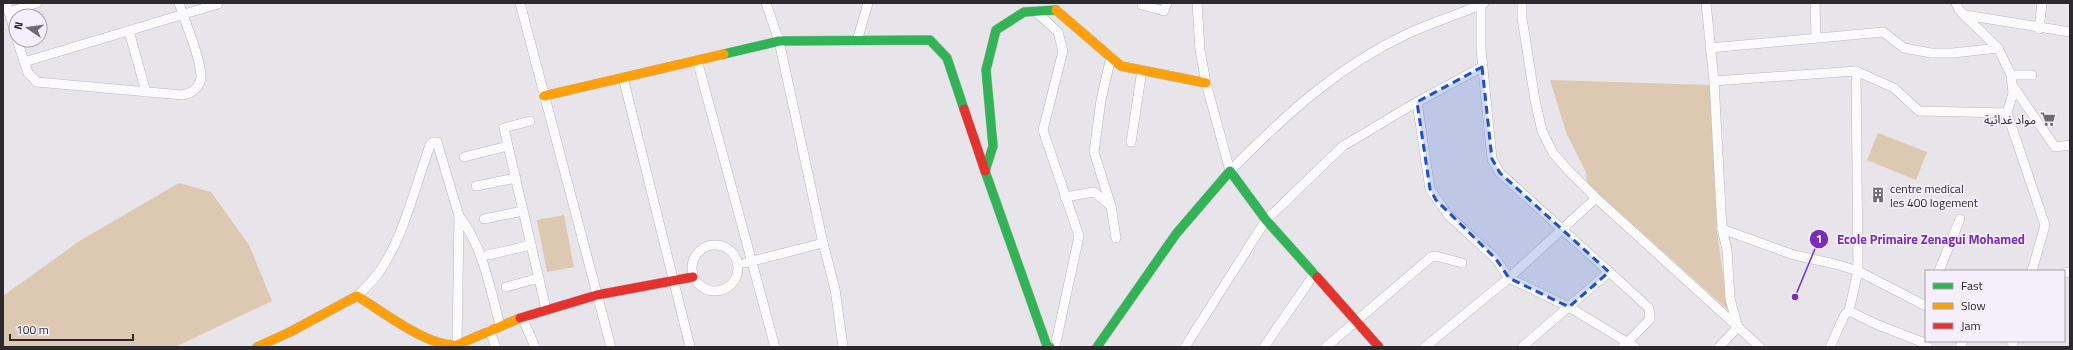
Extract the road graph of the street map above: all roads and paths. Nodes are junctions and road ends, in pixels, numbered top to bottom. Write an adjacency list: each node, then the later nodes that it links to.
1 (37, 3): 16 (street)
2 (179, 3): 18 (street)
3 (520, 3): 42 (street)
4 (766, 3): 24 (street)
5 (868, 3): 25 (street)
6 (1143, 3): 7 (street)
7 (1167, 3)
8 (1197, 3): 39 (street)
9 (1522, 3): 55 (street)
10 (1706, 3): 27 (street)
11 (1815, 3): 23 (street)
12 (1956, 3): 19 (street)
13 (2042, 3): 20 (street)
14 (218, 4): 18 (street)
15 (1482, 4): 32 (street); 51 (street)
16 (7, 8)
17 (1035, 11): 29 (street); 50 (street); 54 (street)
18 (183, 14): 21 (street); 41 (street)
19 (1965, 15): 20 (street); 28 (street)
20 (2039, 28): 22 (street)
21 (129, 31): 31 (street); 41 (street)
22 (2070, 32)
23 (1816, 38): 27 (street); 28 (street)
24 (779, 41): 25 (street); 30 (street); 65 (street)
25 (857, 41): 50 (street)
26 (20, 48): 31 (street)
27 (1710, 48): 38 (street)
28 (1998, 48): 35 (street)
29 (1111, 57): 33 (street); 56 (street)
30 (697, 60): 37 (street); 68 (street)
31 (24, 62): 41 (street)
32 (1482, 67): 43 (street); 62 (street)
33 (1142, 70): 39 (street); 46 (street)
34 (1856, 71): 38 (street); 44 (street); 73 (street)
35 (2011, 75): 36 (street); 40 (street)
36 (2032, 75)
37 (623, 77): 42 (street); 79 (street)
38 (1714, 81): 63 (street)
39 (1206, 83): 51 (street)
40 (2012, 86): 44 (street); 48 (street)
41 (146, 92)
42 (544, 96): 81 (street)
43 (1417, 102): 60 (street); 78 (street)
44 (2007, 113): 72 (street)
45 (530, 121): 47 (street)
46 (1131, 142)
47 (508, 146): 49 (street); 52 (street)
48 (2070, 146)
49 (464, 157)
50 (984, 171): 101 (street)
51 (1230, 171): 60 (street); 103 (street)
52 (516, 178): 53 (street); 57 (street)
53 (476, 186)
54 (1065, 197): 56 (street); 102 (street)
55 (1596, 198): 62 (street); 90 (street)
56 (1111, 206): 64 (street)
57 (523, 210): 59 (street); 66 (street)
58 (459, 216): 82 (street); 89 (street); 92 (street)
59 (484, 220)
60 (1266, 220): 75 (street); 104 (street)
61 (1960, 220): 71 (street)
62 (1561, 229): 74 (street); 78 (street)
63 (1722, 230): 73 (street); 90 (street)
64 (1116, 238)
65 (823, 243): 68 (street); 100 (street)
66 (531, 245): 67 (street); 77 (street)
67 (488, 255)
68 (751, 261): 70 (street); 99 (street)
69 (1462, 263): 88 (street)
70 (738, 264): 76 (street); 76 (street)
71 (1939, 270)
72 (2032, 270)
73 (1858, 271): 83 (street); 86 (street)
74 (1609, 272): 84 (street); 93 (street)
75 (1315, 273): 88 (street); 105 (street)
76 (693, 277): 79 (street)
77 (539, 278): 80 (street); 85 (street)
78 (1509, 278): 84 (street); 108 (street)
79 (673, 281): 81 (street); 98 (street)
80 (506, 287)
81 (597, 295): 85 (street); 97 (street)
82 (357, 296): 92 (street); 94 (street)
83 (1925, 304)
84 (1569, 307): 93 (street); 109 (street)
85 (546, 310): 87 (street)
86 (1849, 311): 112 (street); 113 (street)
87 (522, 317): 89 (street); 96 (street)
88 (1355, 322): 106 (street); 107 (street)
89 (500, 325): 91 (street)
90 (1738, 327): 110 (street); 111 (street)
91 (489, 330): 92 (street); 95 (street)
92 (457, 345)
93 (1629, 345)
94 (257, 347)
95 (496, 347)
96 (535, 347)
97 (611, 347)
98 (690, 347)
99 (775, 347)
100 (843, 347)
101 (1050, 347)
102 (1056, 347)
103 (1097, 347)
104 (1185, 347)
105 (1264, 347)
106 (1326, 347)
107 (1379, 347)
108 (1425, 347)
109 (1522, 347)
110 (1719, 347)
111 (1760, 347)
112 (1830, 347)
113 (1928, 347)

